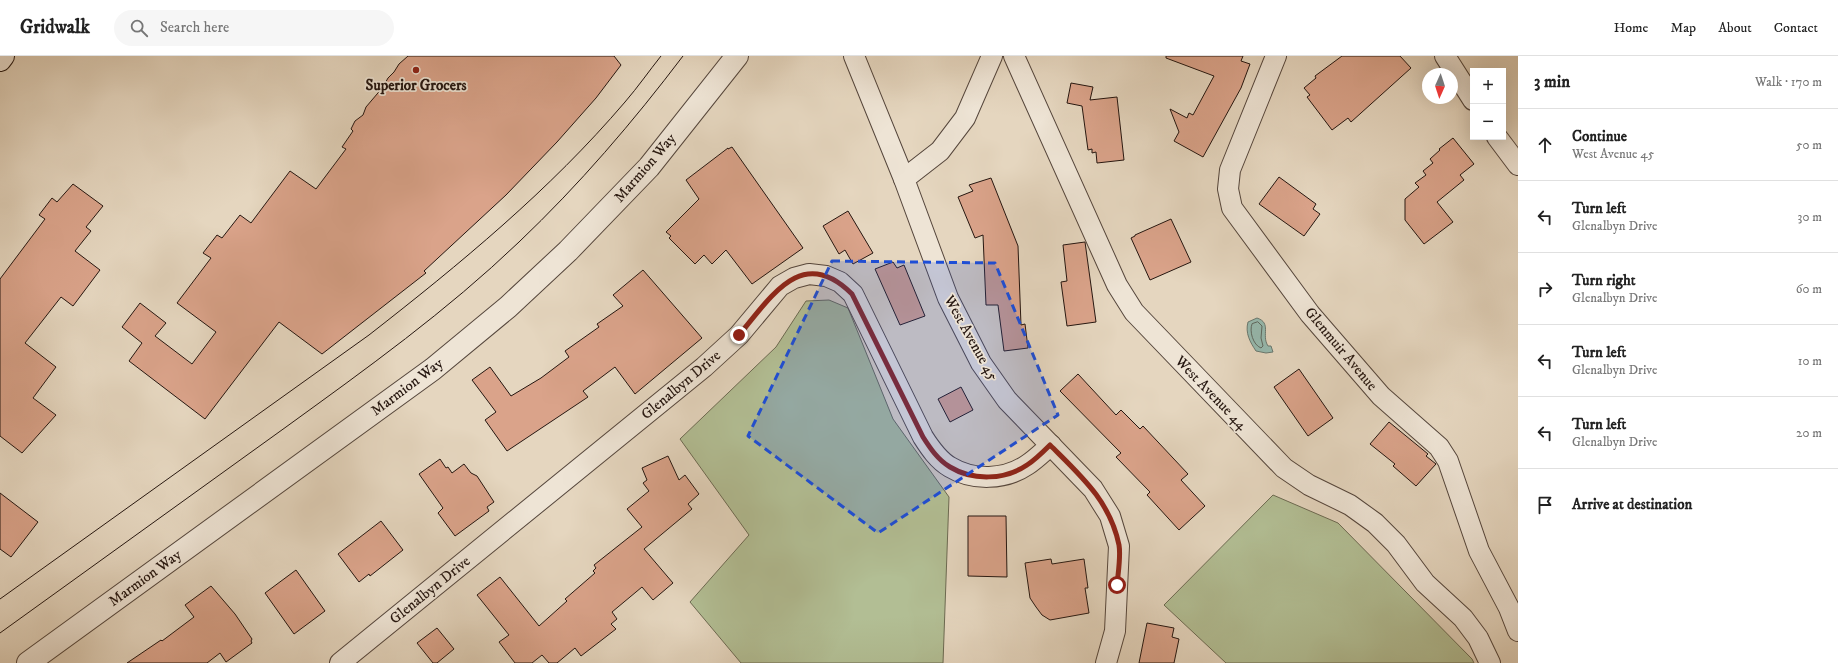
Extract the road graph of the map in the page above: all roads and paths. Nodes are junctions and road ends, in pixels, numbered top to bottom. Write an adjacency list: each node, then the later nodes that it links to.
1 (3, 56): 8 (street)
2 (736, 56): 15 (street, Marmion Way)
3 (854, 56): 12 (street, West Avenue 45)
4 (992, 56): 12 (street)
5 (1014, 56): 18 (street, West Avenue 44)
6 (1276, 56): 14 (street, Glenmuir Avenue)
7 (1445, 56): 9 (street)
8 (0, 60)
9 (1470, 95)
10 (1499, 140): 11 (street)
11 (1518, 165)
12 (904, 179): 13 (street, West Avenue 45)
13 (1050, 445): 16 (street, Glenalbyn Drive); 17 (street, West Avenue 45)
14 (1518, 631)
15 (28, 663)
16 (340, 663)
17 (1106, 663)
18 (1490, 663)

